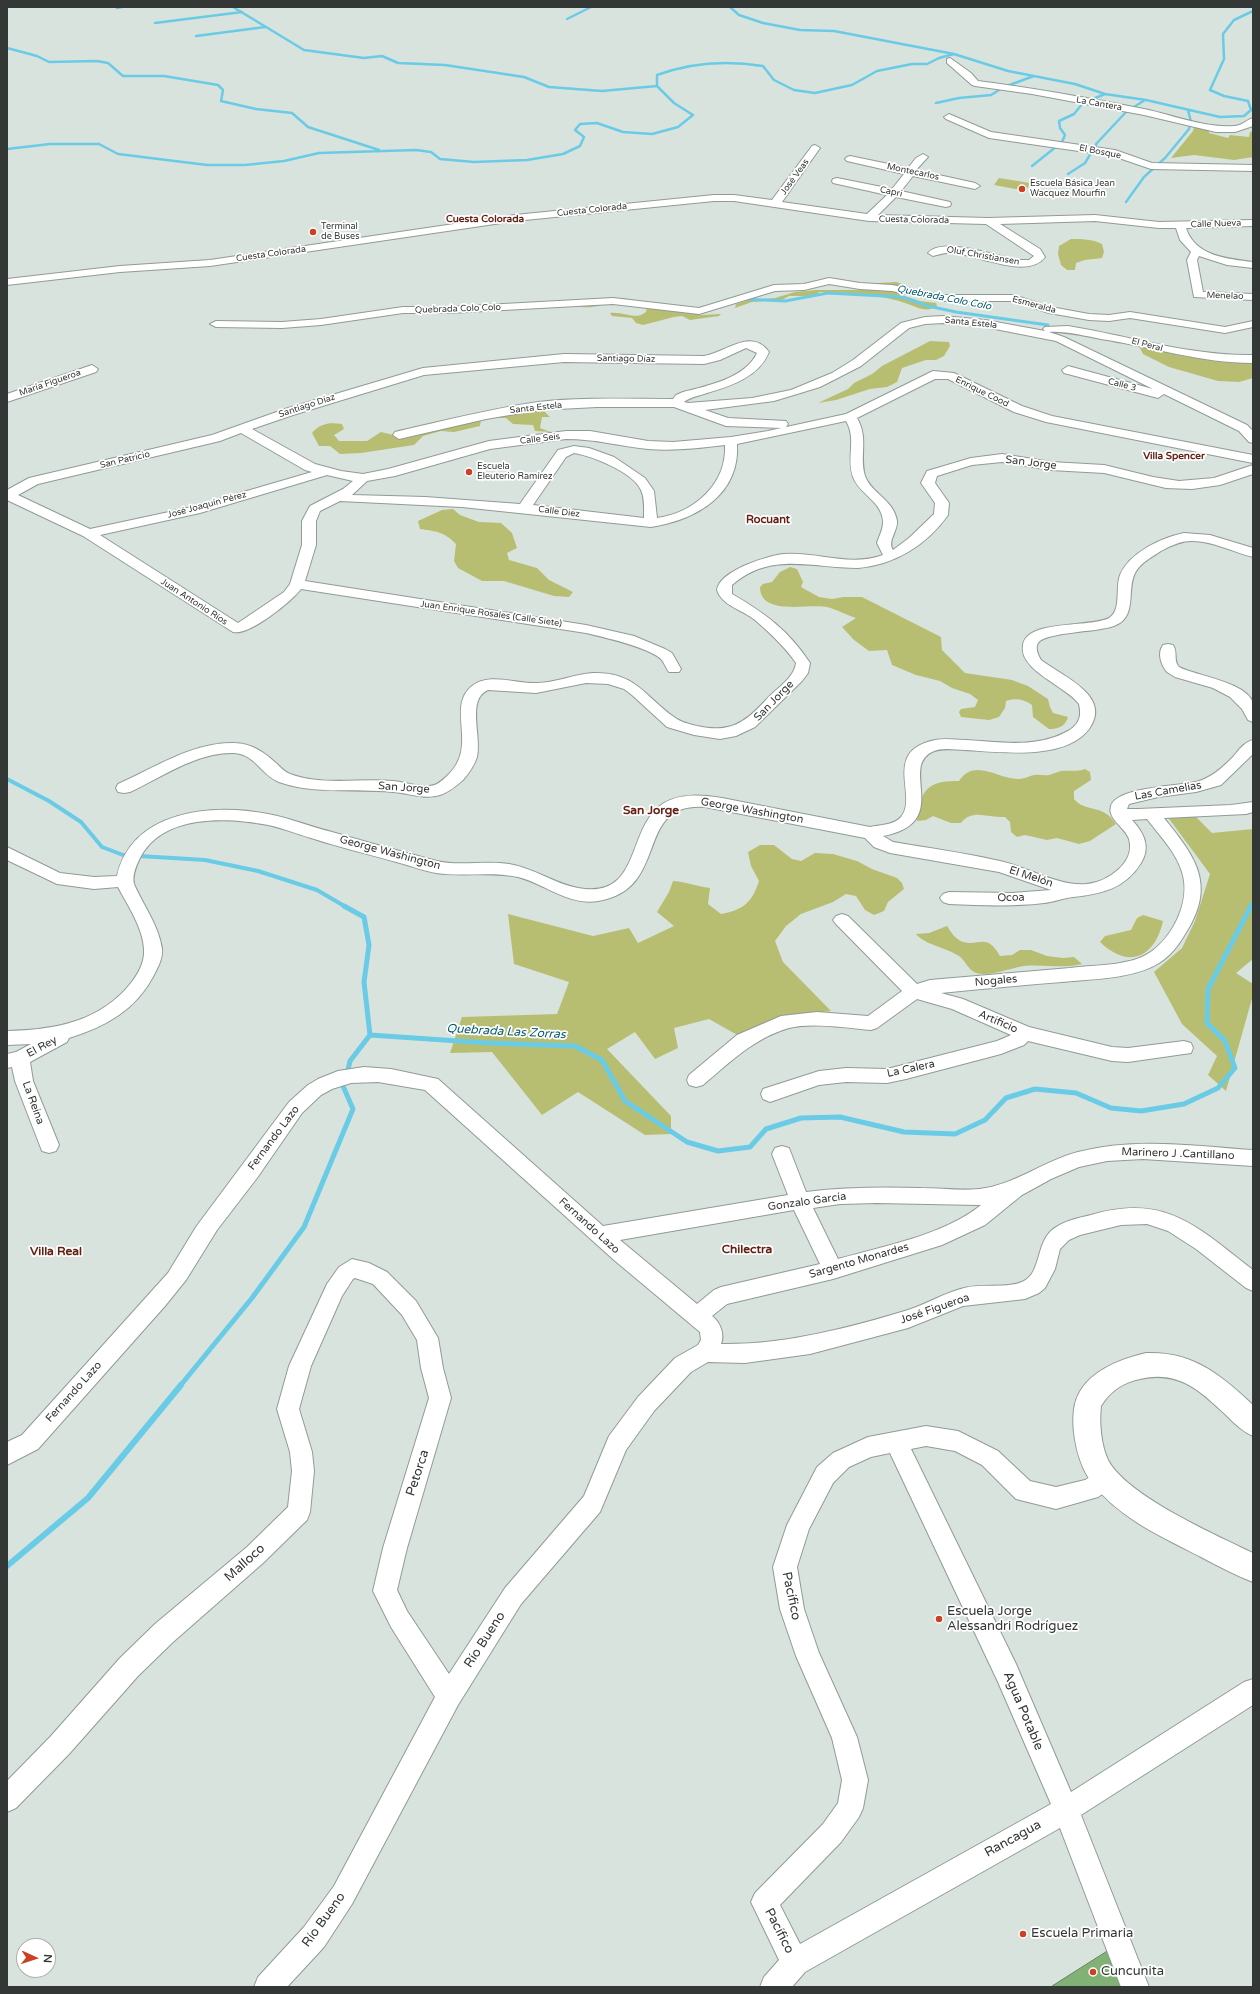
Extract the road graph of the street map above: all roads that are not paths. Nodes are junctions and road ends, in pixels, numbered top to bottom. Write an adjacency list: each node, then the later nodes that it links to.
1 (950, 61): 3 (street, La Cantera)
2 (950, 117): 7 (street, El Bosque)
3 (1253, 121)
4 (815, 148): 13 (street, José Veas)
5 (923, 157): 8 (street)
6 (850, 159): 8 (street, Montecarlos)
7 (1253, 168)
8 (912, 171): 10 (street, Montecarlos); 11 (street)
9 (837, 181): 11 (street, Capri)
10 (975, 186)
11 (895, 192): 12 (street, Capri); 14 (street)
12 (946, 204)
13 (774, 205): 14 (street, Cuesta Colorada); 21 (street, Cuesta Colorada)
14 (869, 218): 15 (street, Cuesta Colorada)
15 (988, 221): 17 (street, Cuesta Colorada); 19 (street, Oluf Christiansen)
16 (1253, 223): 17 (street, Calle Nueva)
17 (1180, 225): 18 (street)
18 (1197, 251): 20 (street); 22 (street, Menelao)
19 (933, 253)
20 (1253, 265)
21 (7, 282)
22 (1253, 297)
23 (700, 311): 24 (street, Quebrada Colo Colo); 25 (street, Esmeralda)
24 (216, 324)
25 (1253, 324)
26 (1043, 333): 27 (street, El Peral); 30 (street, Santa Estela); 32 (street, Santa Estela)
27 (1253, 359)
28 (92, 369): 31 (street, María Figueroa)
29 (1068, 370): 30 (street, Calle 3)
30 (1176, 396): 37 (street, Santa Estela)
31 (7, 398)
32 (680, 405): 34 (street); 35 (street, Santiago Díaz); 36 (street, Santa Estela)
33 (850, 417): 34 (street, Calle Seis); 39 (street, Enrique Cood); 49 (street)
34 (815, 424): 38 (street, Calle Seis)
35 (243, 429): 41 (street, Calle Seis); 43 (street, San Patricio)
36 (399, 435)
37 (1253, 439)
38 (731, 441): 42 (street, Calle Seis); 46 (street, Calle Diez)
39 (1253, 459)
40 (1253, 470): 49 (street, San Jorge)
41 (326, 472): 42 (street, Calle Seis); 47 (street, José Joaquín Pérez)
42 (363, 478): 44 (street, Juan Antonio Ríos)
43 (7, 495): 47 (street, Juan Antonio Ríos)
44 (339, 497): 45 (street, Calle Diez); 50 (street, Juan Antonio Ríos)
45 (524, 508): 46 (street, Calle Diez); 46 (street)
46 (651, 523)
47 (88, 533): 50 (street, Juan Antonio Ríos)
48 (1253, 553): 59 (street, George Washington)
49 (892, 556): 55 (street, San Jorge)
50 (297, 584): 52 (street, Juan Enrique Rosales (Calle Siete))
51 (1168, 648): 53 (street)
52 (674, 669)
53 (1253, 717)
54 (1253, 745): 57 (street, Las Camelias)
55 (124, 788)
56 (1253, 807): 58 (street, Las Camelias)
57 (1119, 814): 58 (street, Las Camelias); 62 (street, El Melón)
58 (1152, 814): 65 (street, Nogales)
59 (870, 833): 61 (street, George Washington); 62 (street, El Melón)
60 (7, 854): 61 (street)
61 (127, 873): 66 (street)
62 (1073, 890): 63 (street, Ocoa)
63 (949, 898)
64 (842, 920): 65 (street, Artificio)
65 (914, 992): 67 (street, Artificio); 71 (street, Nogales)
66 (75, 1029): 68 (street); 70 (street, El Rey)
67 (1024, 1033): 69 (street, Artificio); 72 (street, La Calera)
68 (7, 1038)
69 (1184, 1048)
70 (14, 1060): 73 (street, La Reina)
71 (696, 1080)
72 (770, 1094)
73 (49, 1146)
74 (782, 1154): 77 (street)
75 (1253, 1158): 76 (street, Marinero J .Cantillano)
76 (1015, 1189): 77 (street, Gonzalo García); 80 (street, Sargento Monardes)
77 (800, 1201): 78 (street, Gonzalo García); 80 (street)
78 (600, 1235): 82 (street, Fernando Lazo); 86 (street, Fernando Lazo)
79 (352, 1268): 90 (street, Petorca); 91 (street, Malloco)
80 (833, 1270): 82 (street, Sargento Monardes)
81 (1253, 1282): 83 (street, José Figueroa)
82 (696, 1317): 83 (street)
83 (706, 1352): 90 (street, Río Bueno)
84 (1253, 1423): 87 (main road)
85 (896, 1442): 87 (street, Pacífico); 92 (street, Agua Potable); 93 (street, Pacífico)
86 (7, 1454)
87 (1105, 1479): 88 (main road)
88 (1253, 1568)
89 (1253, 1691): 92 (street, Rancagua)
90 (449, 1696): 94 (street, Río Bueno)
91 (7, 1799)
92 (1066, 1810): 93 (street, Rancagua); 96 (street, Agua Potable)
93 (795, 1962): 95 (street, Rancagua)
94 (268, 1987)
95 (774, 1987)
96 (1135, 1987)

